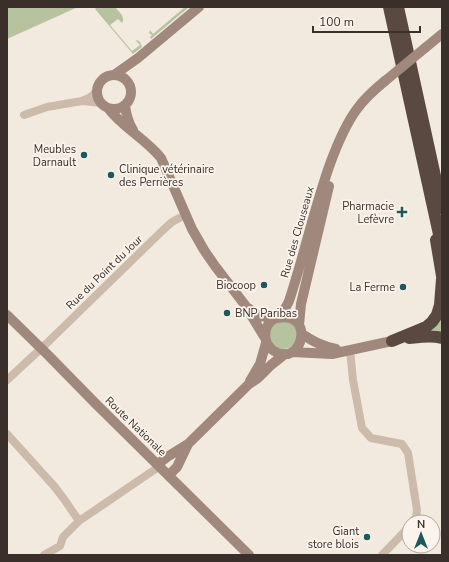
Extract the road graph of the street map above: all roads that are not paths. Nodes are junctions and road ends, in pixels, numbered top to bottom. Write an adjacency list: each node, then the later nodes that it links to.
1 (199, 7): 5 (street)
2 (389, 7): 14 (highway)
3 (398, 7): 15 (highway)
4 (442, 34): 17 (street, Rue des Clouseaux, bridge)
5 (138, 58): 6 (street); 7 (street)
6 (114, 75): 7 (street); 8 (street)
7 (127, 81): 10 (street)
8 (97, 90): 9 (street); 11 (street)
9 (82, 101): 11 (street); 12 (street)
10 (125, 105): 11 (street); 13 (street)
11 (104, 106): 13 (street)
12 (24, 116)
13 (134, 132): 16 (street)
14 (427, 179): 18 (highway); 19 (highway)
15 (442, 208)
16 (185, 215): 21 (street); 28 (street, Rue du Point du Jour)
17 (316, 238): 23 (street, Rue des Clouseaux); 24 (street, Rue des Clouseaux)
18 (442, 248)
19 (442, 276)
20 (442, 279): 27 (highway)
21 (245, 305): 23 (street); 26 (street)
22 (7, 315): 28 (street, Route Nationale)
23 (276, 318): 24 (street); 26 (street)
24 (300, 329): 29 (street); 30 (street)
25 (442, 338): 27 (highway)
26 (266, 340): 30 (street); 32 (street)
27 (392, 341): 29 (street)
28 (42, 348): 31 (street, Rue du Point du Jour); 35 (street, Route Nationale)
29 (347, 350): 30 (street); 37 (street)
30 (288, 353): 32 (street)
31 (7, 380)
32 (249, 384): 34 (street)
33 (7, 434): 38 (street)
34 (188, 444): 35 (street); 36 (street)
35 (159, 465): 36 (street, Route Nationale); 38 (street)
36 (170, 475): 43 (street, Route Nationale)
37 (416, 514)
38 (79, 521): 40 (street)
39 (401, 535): 44 (street)
40 (60, 546): 41 (street); 42 (street)
41 (44, 555)
42 (62, 555)
43 (249, 555)
44 (382, 555)

